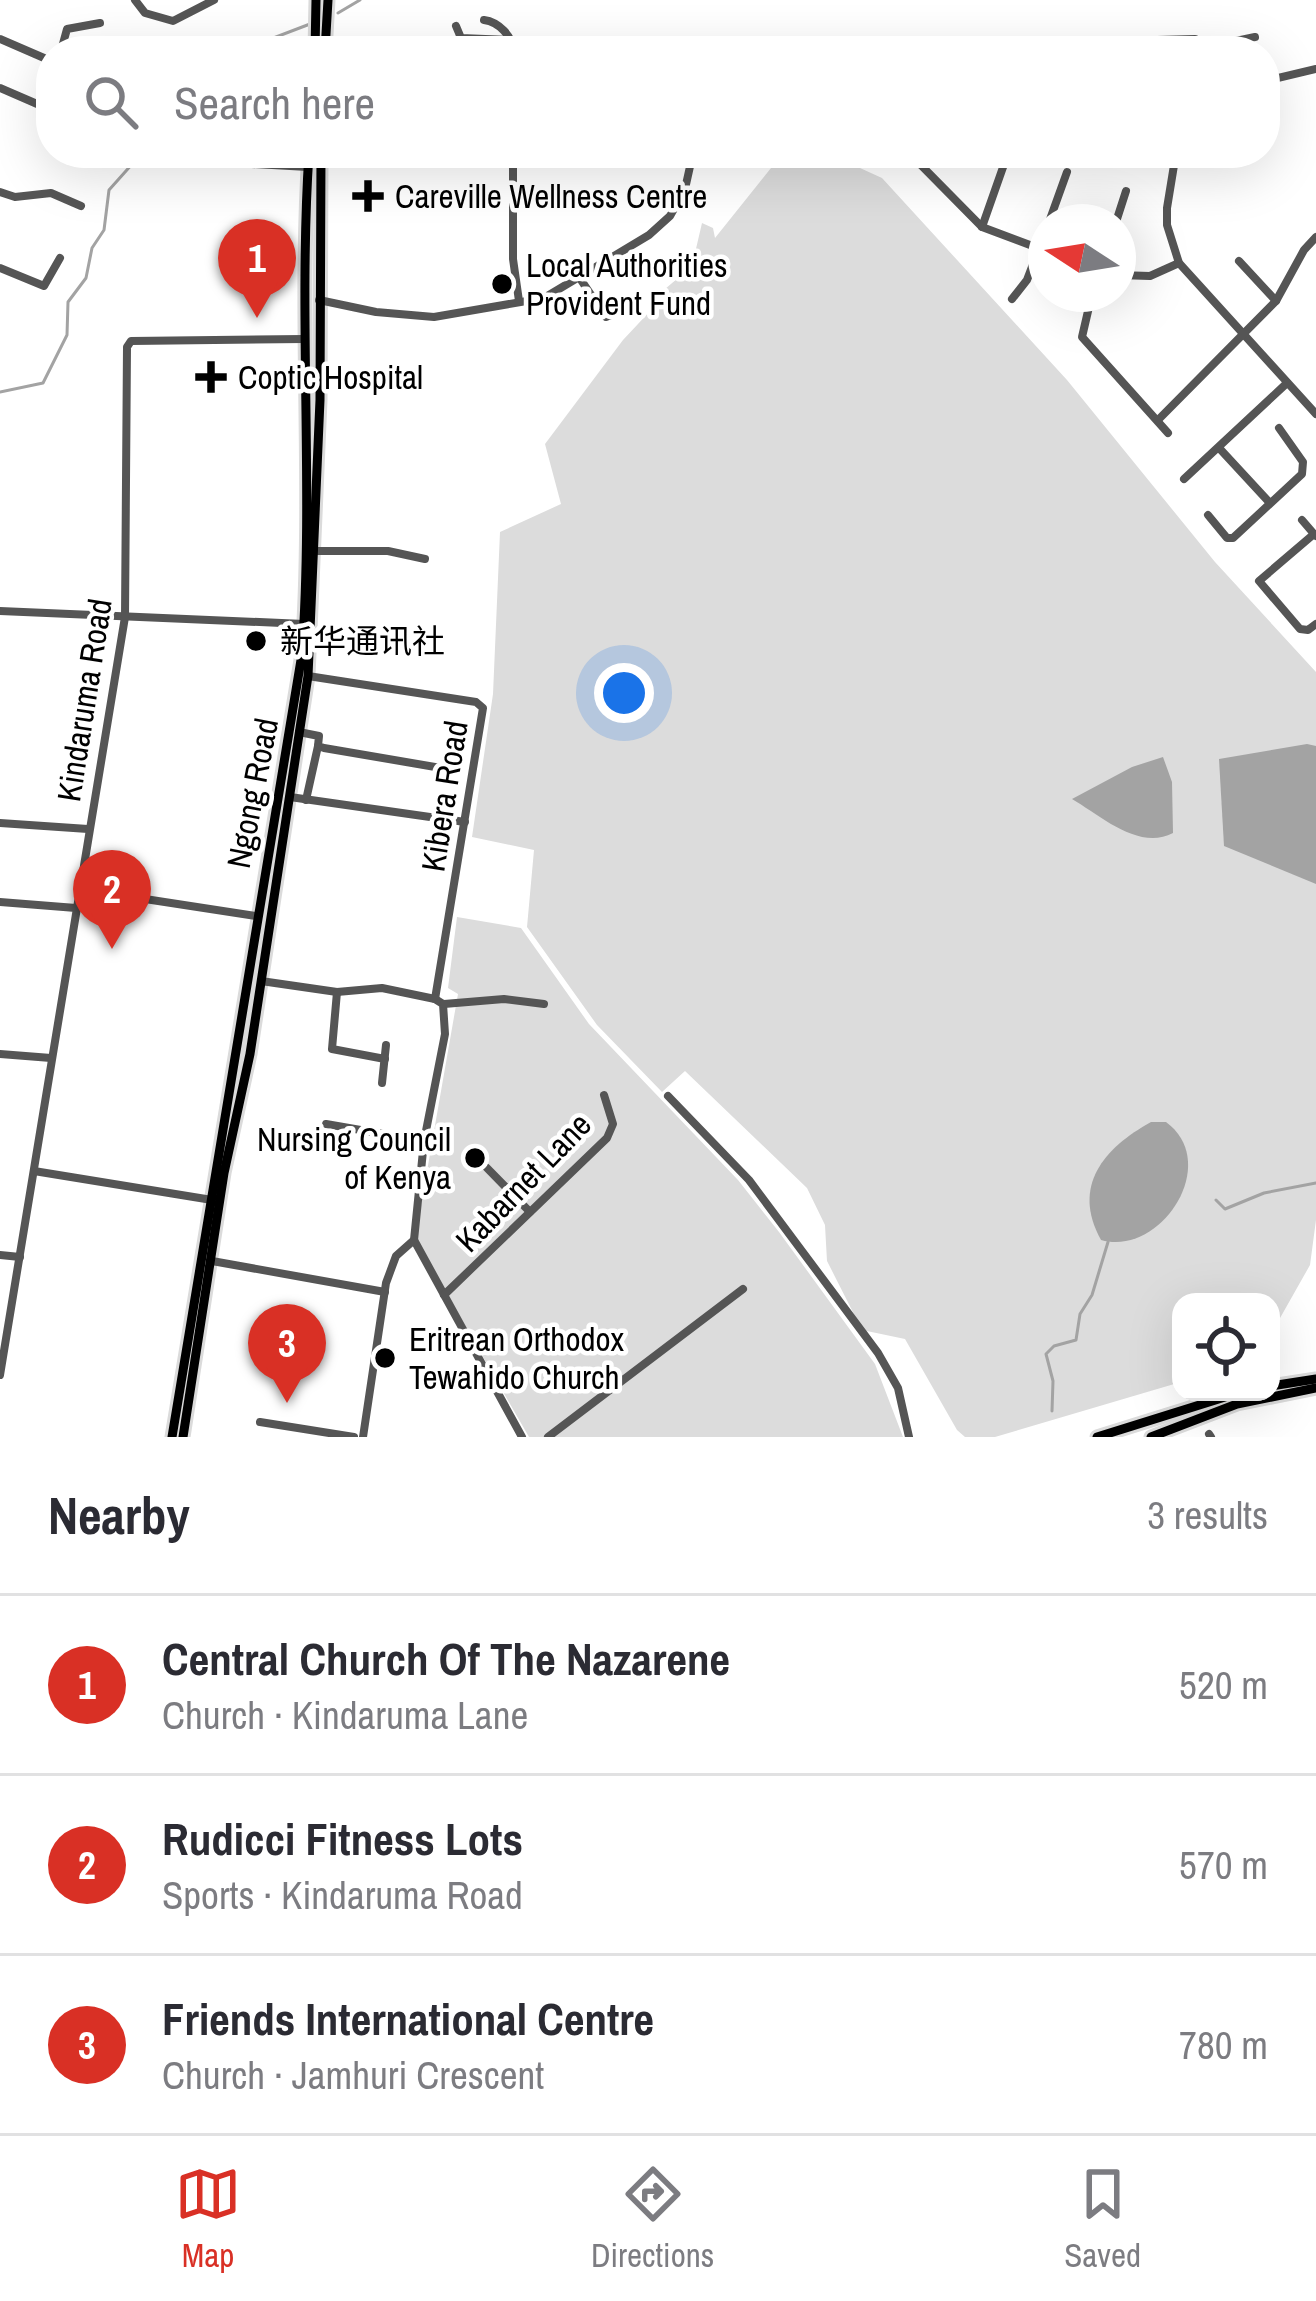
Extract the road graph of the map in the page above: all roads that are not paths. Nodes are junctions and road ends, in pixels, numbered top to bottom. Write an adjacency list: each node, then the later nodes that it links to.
1 (135, 0): 2 (street)
2 (214, 0)
3 (316, 0): 5 (main road)
4 (328, 0): 5 (main road)
5 (322, 20): 10 (main road); 11 (main road)
6 (484, 20): 13 (street)
7 (100, 23): 9 (street)
8 (456, 26): 12 (street)
9 (65, 36)
10 (318, 36)
11 (324, 36)
12 (458, 36)
13 (507, 36)
14 (0, 39): 15 (street)
15 (36, 55)
16 (1316, 69): 17 (street)
17 (1280, 77)
18 (0, 88): 19 (street)
19 (36, 104)
20 (308, 168): 40 (main road, Ngong Road)
21 (321, 168): 39 (main road, Ngong Road)
22 (513, 168): 48 (street)
23 (690, 168): 43 (street)
24 (924, 168): 33 (street)
25 (1003, 168): 33 (street)
26 (1173, 168): 38 (street)
27 (1067, 172): 30 (street)
28 (1126, 191): 31 (street)
29 (0, 192): 32 (street)
30 (1056, 204)
31 (1122, 204)
32 (81, 206)
33 (982, 227): 35 (street)
34 (1316, 237): 47 (street)
35 (1028, 244)
36 (60, 257): 41 (street)
37 (1239, 261): 47 (street)
38 (1179, 263): 42 (street); 51 (street)
39 (319, 266): 40 (main road); 46 (main road, Ngong Road)
40 (304, 267): 52 (main road, Ngong Road)
41 (0, 268)
42 (1136, 276)
43 (579, 278): 48 (street); 50 (street)
44 (1028, 278): 45 (street)
45 (1012, 298)
46 (319, 300): 48 (street); 54 (main road, Ngong Road)
47 (1276, 301): 51 (street)
48 (519, 302)
49 (1087, 312): 57 (street)
50 (616, 313)
51 (1243, 334): 53 (street); 57 (street)
52 (304, 339): 55 (main road, Ngong Road); 69 (street, Kindaruma Road)
53 (1287, 383): 56 (street); 60 (street)
54 (320, 386): 55 (main road); 66 (main road, Ngong Road)
55 (304, 390): 70 (main road, Ngong Road)
56 (1316, 414)
57 (1158, 420): 59 (street)
58 (1279, 428): 62 (street)
59 (1168, 433)
60 (1220, 449): 61 (street); 62 (street)
61 (1184, 479)
62 (1269, 502): 63 (street)
63 (1208, 515)
64 (1302, 520): 65 (street)
65 (1315, 535): 71 (street)
66 (313, 551): 67 (street); 72 (main road, Ngong Road)
67 (425, 559)
68 (0, 611): 69 (street)
69 (125, 617): 70 (street); 80 (street, Kindaruma Road)
70 (304, 624): 81 (main road, Ngong Road)
71 (1316, 624)
72 (308, 676): 73 (main road, Ngong Road); 78 (street, Kibera Road)
73 (298, 733): 74 (street); 76 (main road, Ngong Road)
74 (318, 746): 75 (street); 77 (street)
75 (446, 769)
76 (290, 797): 77 (street); 82 (main road, Ngong Road)
77 (306, 800): 78 (street)
78 (465, 822): 89 (street, Kibera Road)
79 (0, 823): 80 (street)
80 (88, 829): 83 (street, Kindaruma Road)
81 (263, 875): 82 (main road); 86 (main road, Ngong Road)
82 (277, 880): 87 (main road, Ngong Road)
83 (80, 889): 85 (street, Kindaruma Road); 86 (street)
84 (0, 902): 85 (street)
85 (76, 908): 95 (street, Kindaruma Road)
86 (256, 916): 92 (main road, Ngong Road)
87 (261, 981): 88 (street); 94 (main road, Ngong Road)
88 (337, 992): 89 (street); 96 (street)
89 (439, 1001): 90 (street); 101 (street, Kibera Road)
90 (544, 1004)
91 (386, 1045): 96 (street)
92 (235, 1051): 94 (main road); 104 (main road, Ngong Road)
93 (0, 1054): 95 (street)
94 (250, 1054): 109 (main road, Ngong Road)
95 (51, 1058): 103 (street, Kindaruma Road)
96 (386, 1059): 97 (street)
97 (382, 1083)
98 (604, 1095): 105 (street, Kabarnet Lane)
99 (668, 1096): 123 (street)
100 (326, 1124): 101 (street)
101 (424, 1141): 106 (street, Kibera Road)
102 (487, 1168): 105 (street)
103 (34, 1171): 104 (street); 108 (street, Kindaruma Road)
104 (212, 1200): 118 (main road, Ngong Road)
105 (530, 1212): 112 (street, Kabarnet Lane)
106 (414, 1240): 111 (street); 112 (street)
107 (0, 1256): 108 (street)
108 (20, 1257): 113 (street, Kindaruma Road)
109 (212, 1262): 111 (street); 119 (main road, Ngong Road)
110 (743, 1289): 122 (street)
111 (385, 1292): 120 (street)
112 (445, 1295): 121 (street)
113 (0, 1375)
114 (1310, 1384): 115 (main road); 125 (main road)
115 (1280, 1386)
116 (1212, 1401): 124 (main road)
117 (260, 1422): 120 (street)
118 (172, 1437)
119 (183, 1437)
120 (358, 1437)
121 (522, 1437)
122 (548, 1437)
123 (909, 1437)
124 (1097, 1437)
125 (1151, 1437)

